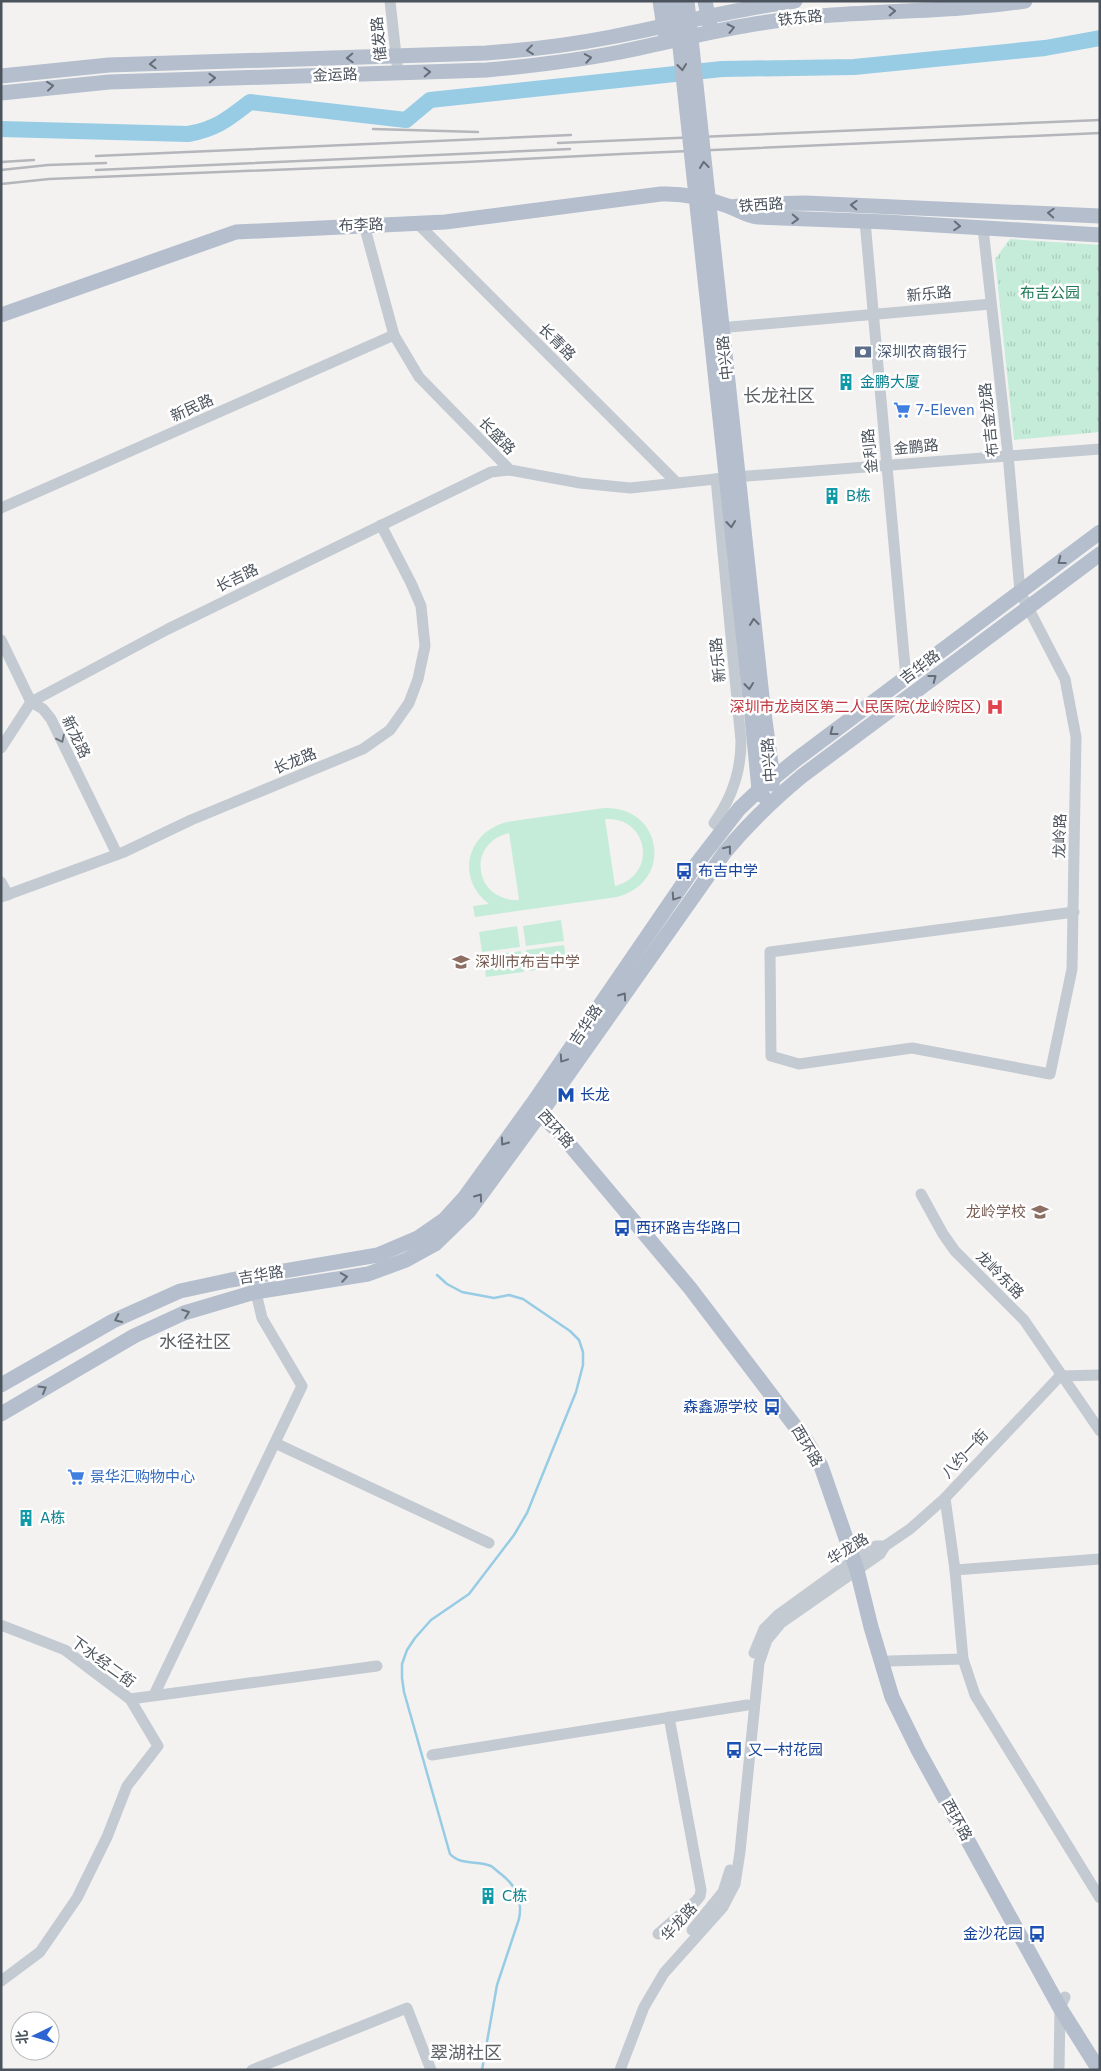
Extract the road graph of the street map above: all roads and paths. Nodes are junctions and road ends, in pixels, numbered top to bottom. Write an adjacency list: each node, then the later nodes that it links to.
1 (390, 1): 11 (street, 储发路)
2 (660, 1): 8 (main road)
3 (675, 1): 46 (main road, 中兴路, one-way to 46, bridge)
4 (686, 1): 46 (main road, 中兴路, one-way to 4, bridge)
5 (795, 1): 7 (main road, 铁东路)
6 (1025, 1): 9 (main road, 铁东路, one-way to 6)
7 (707, 9): 8 (main road, 铁东路); 9 (main road)
8 (664, 25): 10 (main road); 11 (main road, 金运路, one-way to 11)
9 (711, 32): 10 (main road, 铁东路)
10 (666, 42): 12 (main road, 金运路, one-way to 10)
11 (396, 56): 12 (street, 储发路); 13 (main road, 金运路, one-way to 13)
12 (398, 73): 14 (main road, 金运路, one-way to 12)
13 (1, 76)
14 (1, 93)
15 (703, 198): 17 (main road, 布李路); 21 (main road, 布李路); 28 (street); 34 (street)
16 (887, 206): 17 (main road, 铁西路, one-way to 17); 18 (main road, 铁西路, one-way to 16); 20 (main road)
17 (731, 207): 19 (main road, 铁西路, one-way to 19)
18 (1100, 216)
19 (865, 221): 20 (main road, 铁西路); 26 (street, 金利路)
20 (887, 222): 23 (main road, 铁西路, one-way to 23)
21 (417, 223): 22 (main road, 布李路); 36 (street, 长青路)
22 (364, 225): 27 (main road, 布李路); 29 (street, 长盛路)
23 (983, 228): 24 (main road, 铁西路); 25 (street, 布吉金龙路)
24 (1100, 235)
25 (991, 304): 26 (street, 新乐路); 31 (street, 布吉金龙路)
26 (873, 314): 28 (street, 新乐路); 32 (street, 金利路)
27 (1, 315)
28 (719, 328): 34 (street)
29 (394, 335): 33 (street, 长盛路); 37 (street, 新民路)
30 (1100, 449): 31 (street, 金鹏路)
31 (1008, 454): 32 (street, 金鹏路); 41 (street, 布吉金龙路)
32 (887, 464): 34 (street, 金鹏路); 44 (street, 金利路)
33 (510, 470): 36 (street, 长盛路); 38 (street, 长吉路)
34 (731, 477): 35 (street, 长盛路)
35 (716, 479): 36 (street, 长盛路); 51 (street, 新乐路)
36 (676, 482)
37 (1, 508)
38 (381, 525): 45 (street, 长吉路); 52 (street, 长龙路)
39 (1100, 532): 41 (main road, 吉华路, one-way to 41)
40 (1100, 554): 42 (main road, 吉华路)
41 (1020, 592): 42 (street, 布吉金龙路); 44 (main road, 吉华路)
42 (1028, 607): 50 (main road, 吉华路, one-way to 42); 55 (street, 龙岭路)
43 (1, 640): 45 (street, 新龙路)
44 (906, 678): 48 (main road, 吉华路, one-way to 48)
45 (31, 702): 47 (street, 长吉路); 52 (street, 新龙路, one-way to 52)
46 (757, 707): 48 (main road, 中兴路); 49 (main road, 中兴路)
47 (1, 748)
48 (773, 778): 49 (main road, 吉华路); 50 (main road, 中兴路)
49 (758, 790): 50 (main road, 中兴路); 51 (main road, 吉华路)
50 (769, 803): 56 (main road, 吉华路, one-way to 50)
51 (723, 830): 56 (main road, 吉华路, one-way to 56)
52 (117, 854): 54 (street, 长龙路)
53 (1, 882): 54 (street)
54 (4, 896)
55 (1074, 912): 55 (street, 龙岭路)
56 (539, 1108): 58 (main road, 吉华路, one-way to 58); 59 (main road, 吉华路, one-way to 56); 70 (main road, 西环路)
57 (921, 1194): 61 (street, 龙岭东路)
58 (252, 1276): 59 (street); 62 (main road, 吉华路, one-way to 62)
59 (255, 1292): 63 (main road, 吉华路, one-way to 59); 65 (street)
60 (1100, 1375): 61 (street)
61 (1060, 1376): 64 (street, 龙岭东路); 66 (street, 八约一街)
62 (1, 1385)
63 (1, 1414)
64 (1100, 1431)
65 (275, 1442): 67 (street); 76 (street)
66 (944, 1498): 68 (street, 八约一街); 71 (street)
67 (489, 1543)
68 (885, 1546): 70 (street, 华龙路)
69 (1100, 1559): 71 (street)
70 (858, 1564): 74 (main road, 西环路); 78 (street, 华龙路); 84 (main road, 西环路); 89 (street, 华龙路)
71 (956, 1570): 73 (street)
72 (1, 1625): 77 (street, 下水经二街)
73 (963, 1659): 74 (street); 81 (street)
74 (889, 1661): 84 (main road, 西环路)
75 (377, 1666): 76 (street)
76 (154, 1695): 77 (street)
77 (130, 1699): 83 (street, 下水经二街)
78 (747, 1705): 79 (street); 88 (street, 华龙路)
79 (668, 1717): 80 (street); 82 (street)
80 (432, 1755)
81 (1100, 1898)
82 (658, 1934)
83 (1, 1981)
84 (1062, 2003): 85 (main road, 西环路); 90 (street); 91 (main road, 西环路)
85 (1100, 2054)
86 (252, 2070): 87 (street)
87 (431, 2070)
88 (612, 2070)
89 (620, 2070)
90 (1059, 2070)
91 (1099, 2070)

